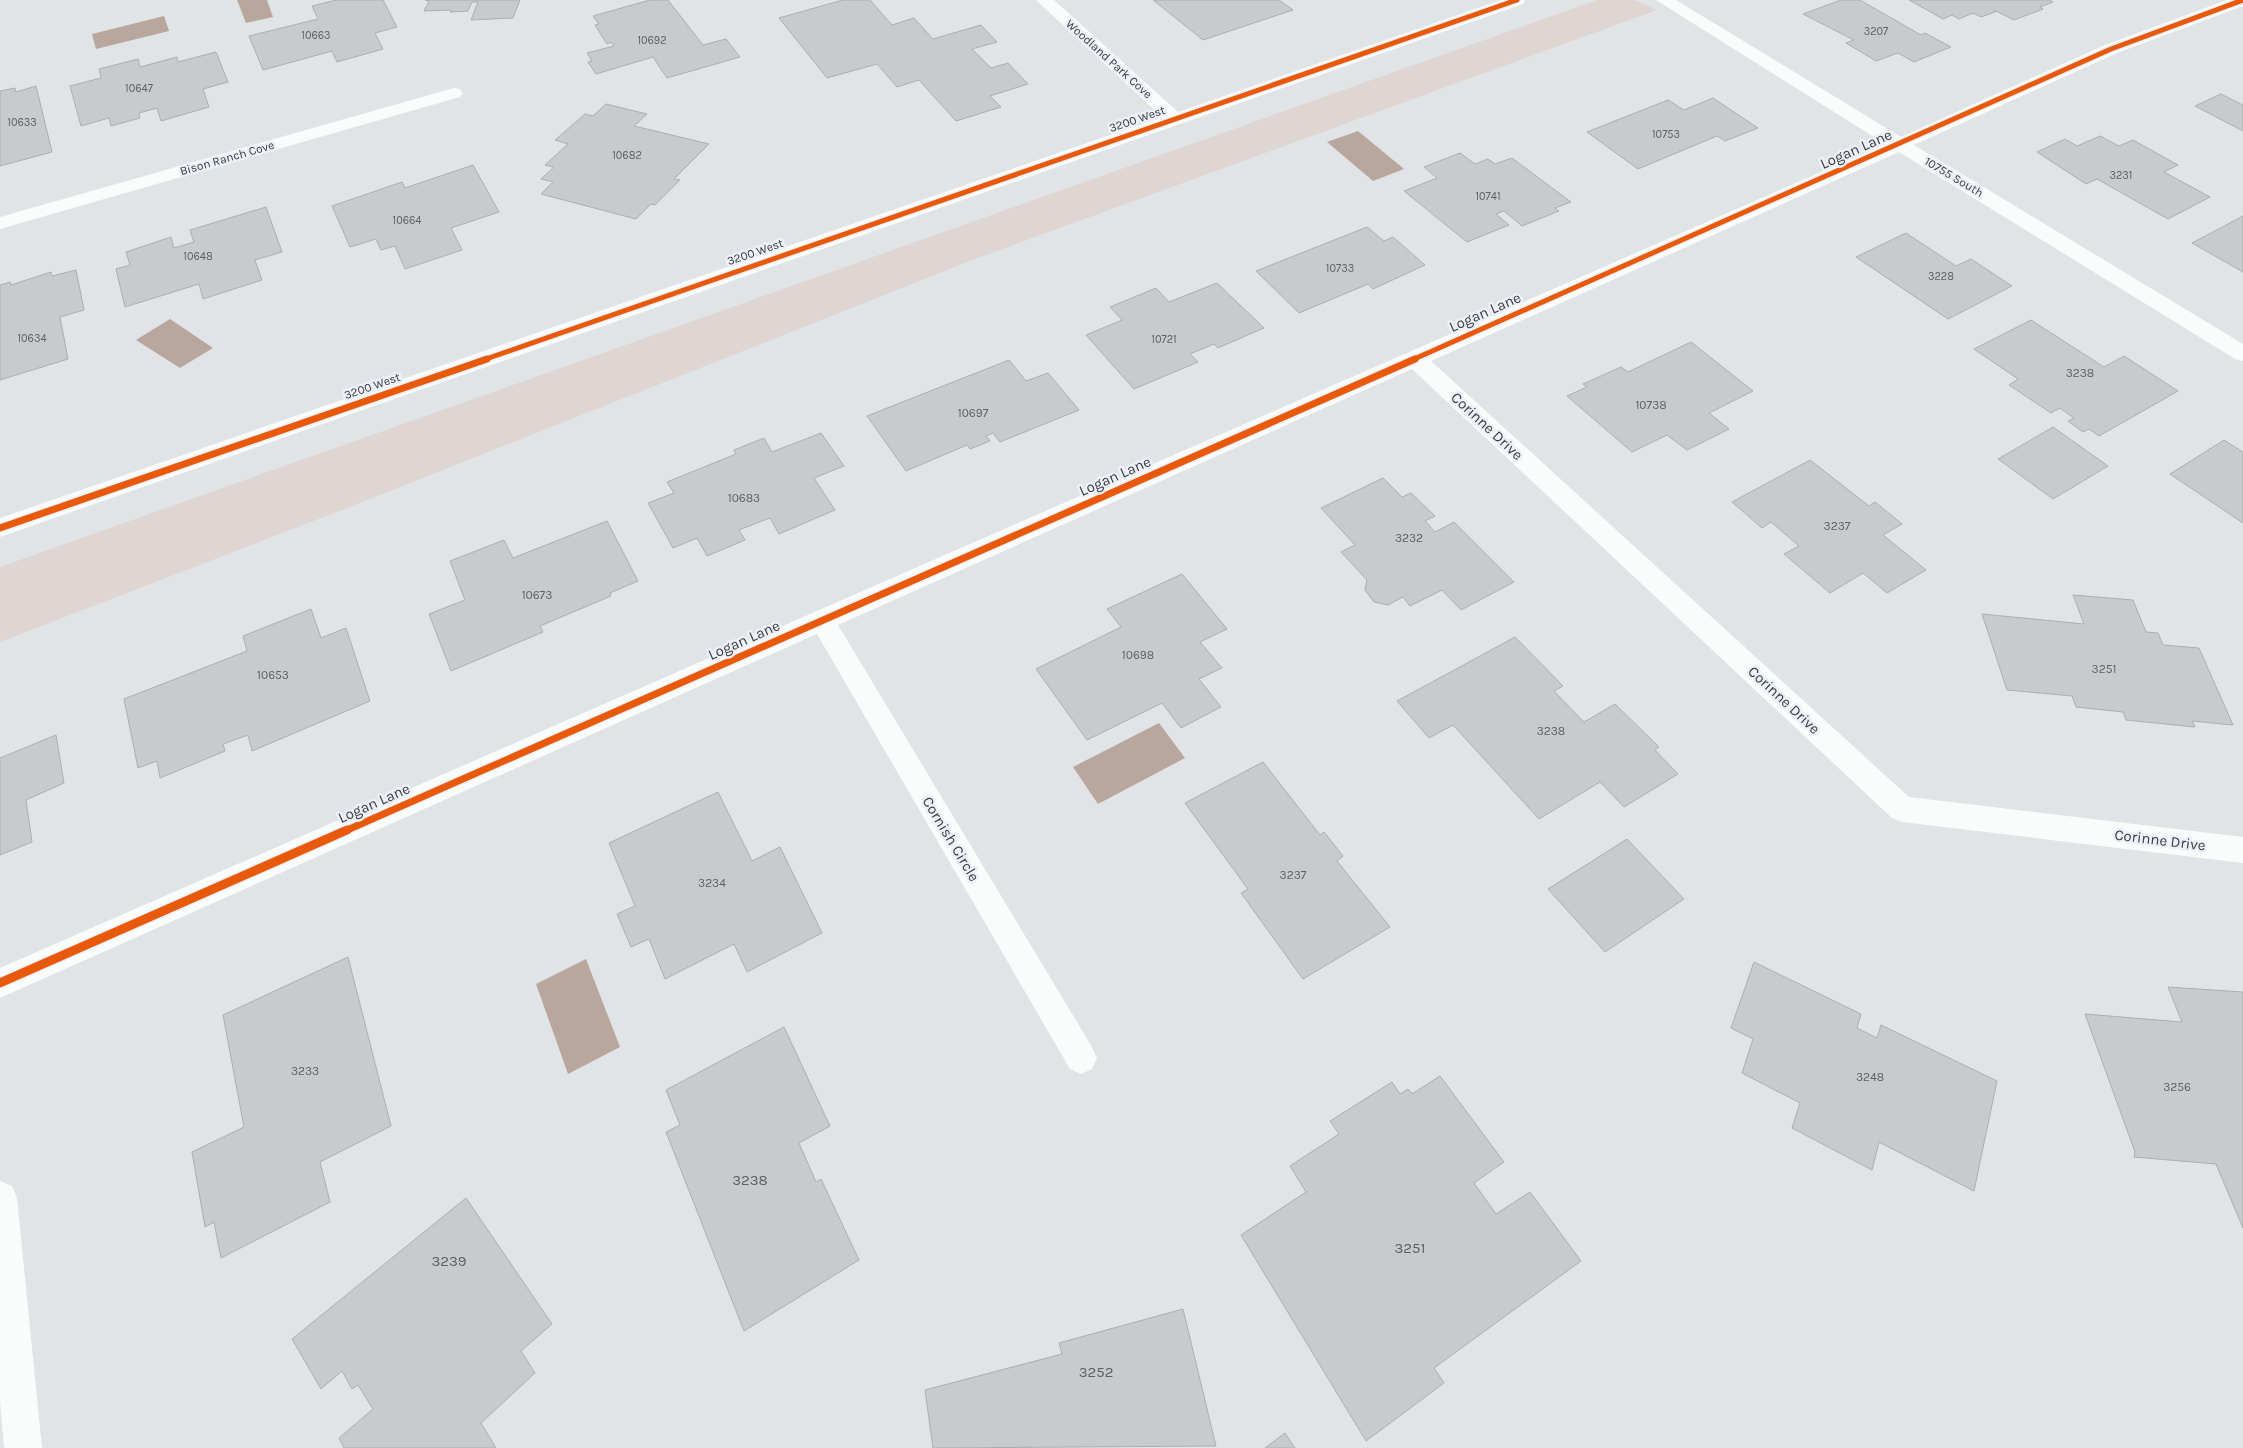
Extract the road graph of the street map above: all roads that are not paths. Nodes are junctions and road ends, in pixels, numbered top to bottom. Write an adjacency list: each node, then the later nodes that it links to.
1 (1044, 0): 6 (street, Woodland Park Cove)
2 (1517, 0): 6 (street, 3200 West)
3 (1664, 0): 7 (street, 10755 South)
4 (2243, 0): 7 (street, Logan Lane)
5 (454, 93): 8 (street, Bison Ranch Cove)
6 (1174, 118): 11 (street, 3200 West)
7 (1900, 144): 9 (street, 10755 South); 10 (street, Logan Lane)
8 (0, 222)
9 (2243, 354)
10 (1414, 358): 12 (street, Logan Lane); 13 (street, Corinne Drive)
11 (0, 528)
12 (822, 620): 14 (street, Logan Lane); 15 (street, Cornish Circle)
13 (2243, 850)
14 (0, 983)
15 (1081, 1058)
16 (0, 1198): 17 (street)
17 (23, 1448)

